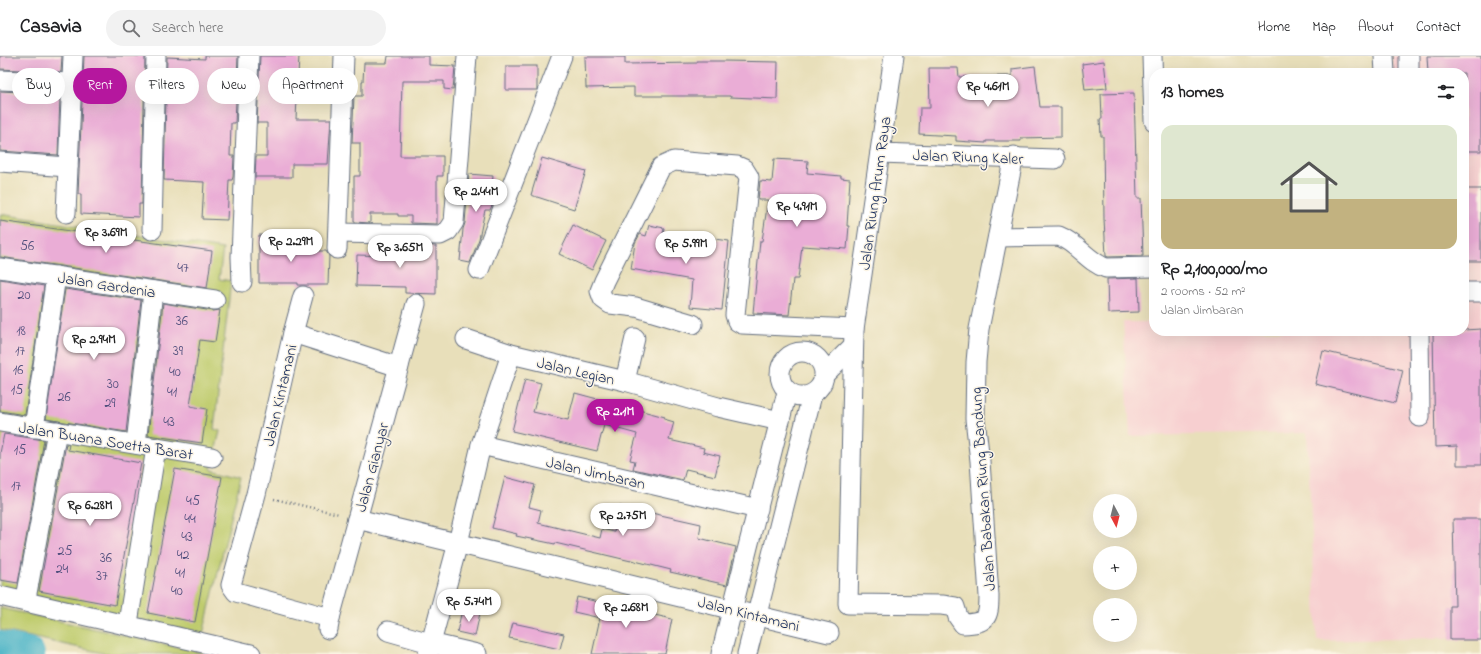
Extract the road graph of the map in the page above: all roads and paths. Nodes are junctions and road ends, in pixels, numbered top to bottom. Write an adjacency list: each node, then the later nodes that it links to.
1 (73, 56): 15 (street)
2 (156, 56): 22 (street)
3 (249, 56): 28 (street)
4 (344, 56): 5 (street)
5 (467, 56)
6 (562, 56): 26 (street)
7 (894, 56): 16 (street, Jalan Riung Arum Raya)
8 (1152, 56): 11 (street)
9 (1384, 56): 12 (street)
10 (1409, 56): 13 (street)
11 (1152, 68)
12 (1385, 68)
13 (1410, 68)
14 (0, 80): 15 (street)
15 (72, 83): 20 (street)
16 (880, 153): 17 (street, Jalan Riung Kaler); 39 (street, Jalan Riung Arum Raya)
17 (1014, 156): 18 (street, Jalan Riung Kaler); 23 (street, Jalan Babakan Riung Bandung)
18 (1055, 159)
19 (0, 162): 20 (street)
20 (68, 167): 21 (street)
21 (66, 213)
22 (152, 230)
23 (998, 237): 24 (street); 62 (street, Jalan Babakan Riung Bandung)
24 (1149, 267)
25 (0, 268): 27 (street, Jalan Gardenia)
26 (479, 270)
27 (56, 276): 29 (street, Jalan Gardenia); 52 (street)
28 (242, 282)
29 (153, 291): 33 (street, Jalan Gardenia); 54 (street)
30 (1469, 292): 31 (street)
31 (1481, 292)
32 (303, 296): 37 (street, Jalan Kintamani)
33 (215, 300)
34 (416, 304): 44 (street, Jalan Gianyar)
35 (693, 324): 36 (street)
36 (793, 326): 39 (street); 42 (street)
37 (293, 333): 44 (street); 58 (street, Jalan Kintamani)
38 (1419, 336): 49 (street)
39 (854, 337): 45 (street); 62 (street, Jalan Riung Arum Raya)
40 (635, 338): 46 (street)
41 (466, 339): 43 (street, Jalan Legian)
42 (798, 352): 45 (street); 47 (street)
43 (511, 354): 46 (street, Jalan Legian); 55 (street)
44 (399, 367): 60 (street, Jalan Gianyar)
45 (825, 374): 48 (street)
46 (625, 381): 50 (street, Jalan Legian)
47 (787, 392): 48 (street); 50 (street)
48 (812, 395): 66 (street)
49 (1420, 417)
50 (780, 421): 59 (street)
51 (0, 422): 52 (street, Jalan Buana Soetta Barat)
52 (34, 428): 53 (street, Jalan Buana Soetta Barat)
53 (58, 431): 54 (street, Jalan Buana Soetta Barat); 63 (street)
54 (136, 444): 56 (street, Jalan Buana Soetta Barat)
55 (481, 445): 59 (street, Jalan Jimbaran); 61 (street)
56 (156, 448): 57 (street, Jalan Buana Soetta Barat); 67 (street)
57 (212, 457)
58 (256, 494): 60 (path); 68 (street, Jalan Kintamani)
59 (758, 510): 65 (street)
60 (357, 519): 61 (street, Jalan Kintamani); 68 (street, Jalan Gianyar)
61 (458, 543): 65 (street, Jalan Kintamani); 71 (street)
62 (848, 550)
63 (27, 593)
64 (0, 596): 72 (street)
65 (732, 610): 66 (street, Jalan Kintamani); 74 (street)
66 (756, 615): 70 (street, Jalan Kintamani); 75 (street)
67 (129, 617)
68 (329, 624)
69 (388, 631): 71 (street)
70 (829, 633)
71 (429, 649): 73 (street)
72 (251, 654)
73 (477, 654)
74 (721, 654)
75 (747, 654)

